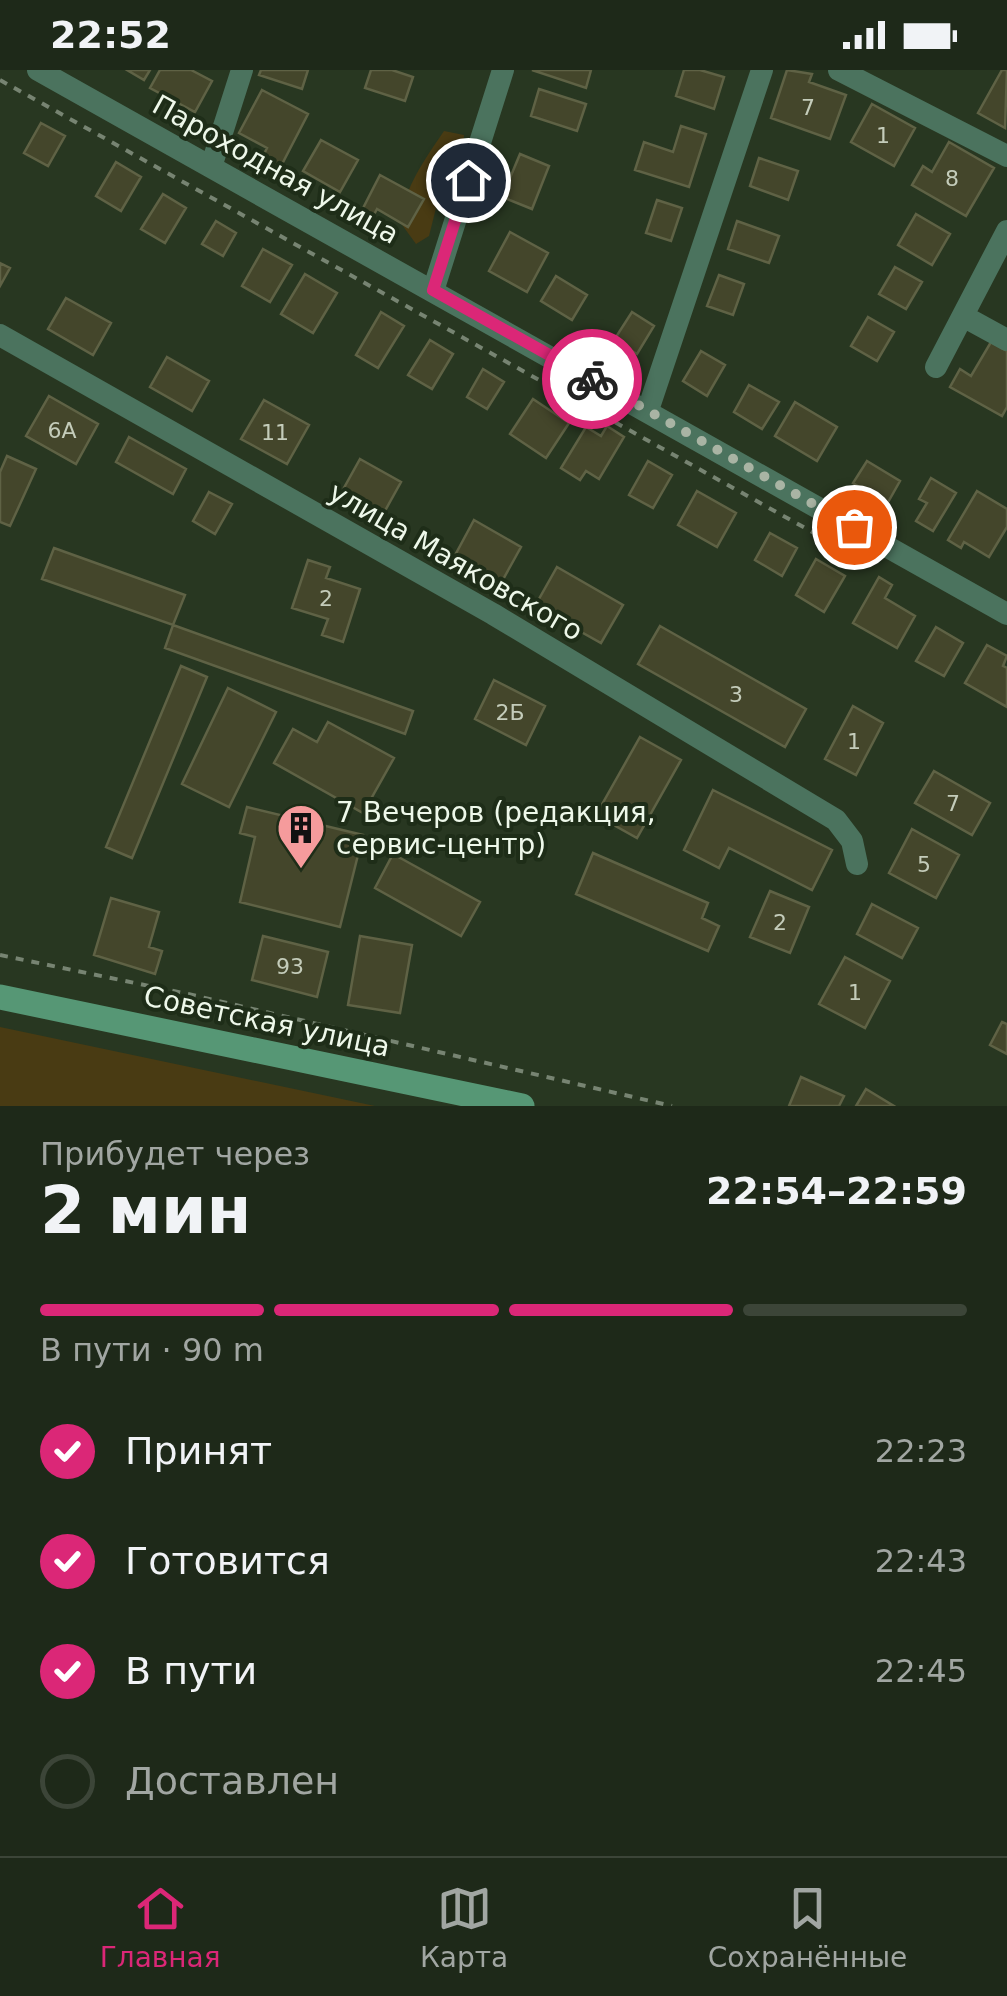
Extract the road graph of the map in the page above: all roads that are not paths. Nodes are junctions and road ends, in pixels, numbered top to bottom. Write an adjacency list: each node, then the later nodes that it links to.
1 (38, 70): 7 (street, Пароходная улица)
2 (242, 70): 7 (street)
3 (503, 70): 9 (street)
4 (762, 70): 14 (street)
5 (839, 70): 6 (street)
6 (1007, 156)
7 (212, 167): 9 (street, Пароходная улица)
8 (1007, 232): 10 (street)
9 (433, 290): 14 (street, Пароходная улица)
10 (963, 316): 12 (street); 13 (street)
11 (0, 336): 16 (street, улица Маяковского)
12 (1007, 340)
13 (936, 367)
14 (648, 410): 15 (street, Пароходная улица)
15 (1007, 614)
16 (857, 864)
17 (0, 996): 18 (street, Советская улица)
18 (522, 1106)

